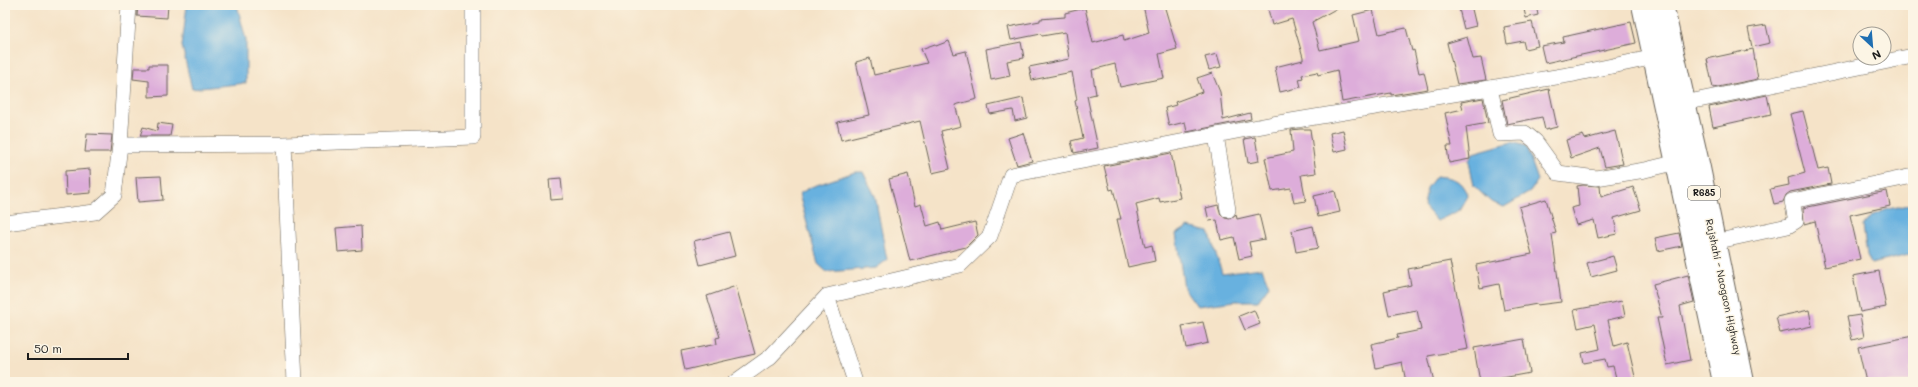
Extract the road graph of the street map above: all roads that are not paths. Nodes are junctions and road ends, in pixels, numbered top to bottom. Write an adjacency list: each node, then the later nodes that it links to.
1 (129, 5): 10 (street)
2 (473, 5): 11 (street)
3 (1643, 5): 6 (main road, Rajshahi - Naogaon Highway / R685)
4 (1662, 5): 8 (main road, Rajshahi - Naogaon Highway / R685)
5 (1913, 56): 8 (street)
6 (1655, 57): 7 (street); 12 (main road, Rajshahi - Naogaon Highway / R685)
7 (1490, 88): 9 (street); 12 (street)
8 (1684, 103): 16 (main road, Rajshahi - Naogaon Highway / R685)
9 (1216, 135): 14 (street); 17 (street)
10 (120, 144): 11 (street); 15 (street)
11 (284, 144): 18 (street)
12 (1678, 162): 21 (main road, Rajshahi - Naogaon Highway / R685)
13 (1913, 176): 16 (street)
14 (1228, 210)
15 (5, 224)
16 (1714, 242): 22 (main road, Rajshahi - Naogaon Highway / R685)
17 (827, 296): 19 (street); 20 (street)
18 (295, 382)
19 (735, 382)
20 (855, 382)
21 (1724, 382)
22 (1744, 382)

